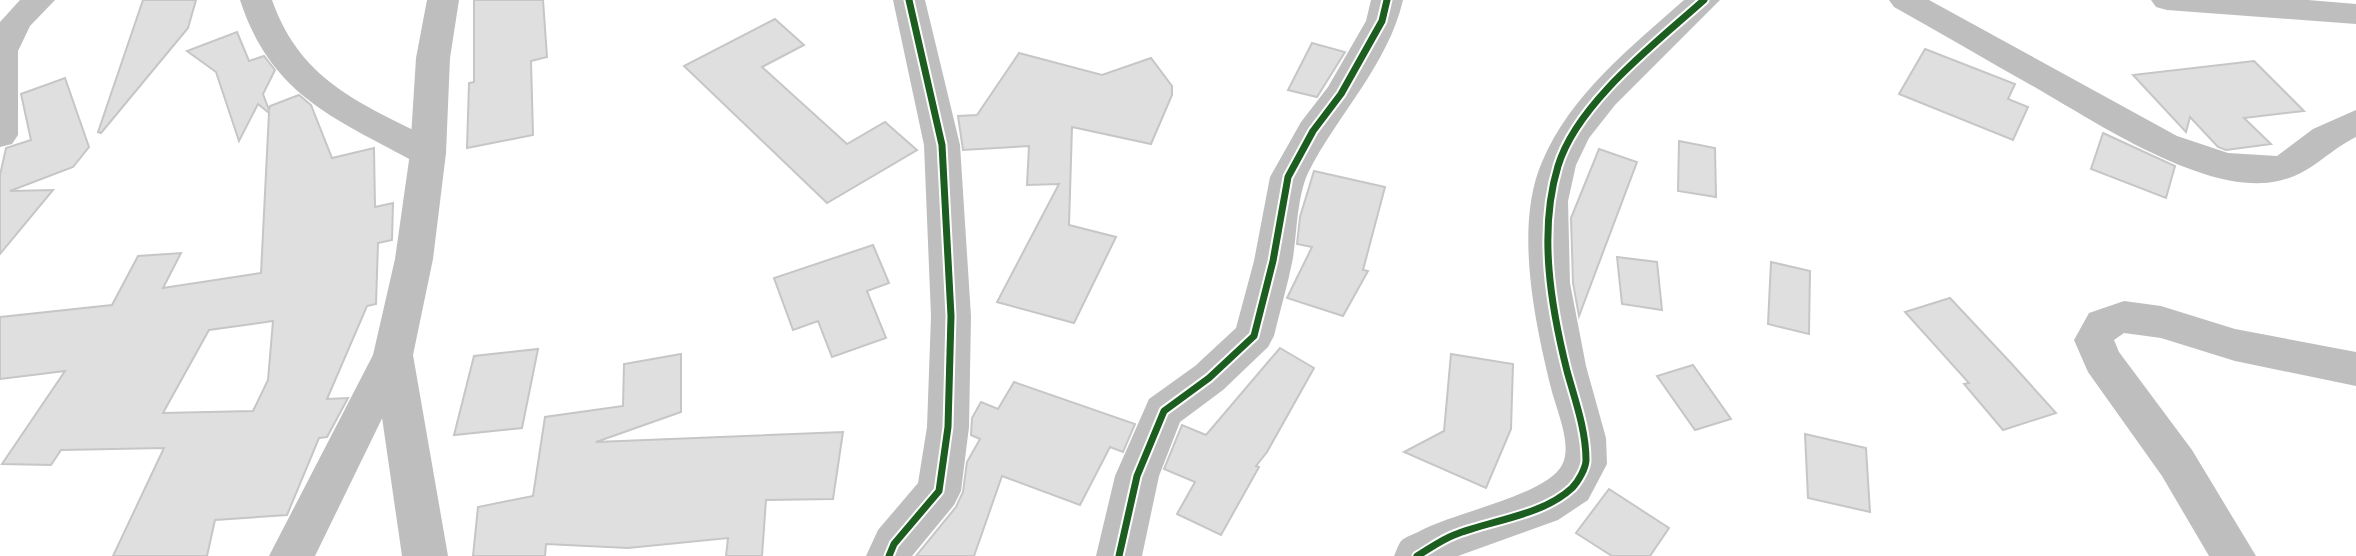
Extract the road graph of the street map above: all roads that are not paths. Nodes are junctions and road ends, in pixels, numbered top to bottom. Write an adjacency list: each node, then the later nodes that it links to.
1 (39, 0): 11 (main road)
2 (256, 0): 12 (main road)
3 (443, 0): 12 (main road)
4 (909, 0): 17 (main road)
5 (1387, 0): 18 (main road)
6 (1704, 0): 19 (main road)
7 (1905, 0): 10 (main road)
8 (2167, 0): 9 (main road)
9 (2356, 14)
10 (2356, 122)
11 (0, 135)
12 (428, 153): 13 (main road)
13 (393, 355): 15 (main road); 16 (main road)
14 (2356, 369): 20 (main road)
15 (292, 556)
16 (425, 556)
17 (889, 556)
18 (1119, 556)
19 (1417, 556)
20 (2233, 556)

